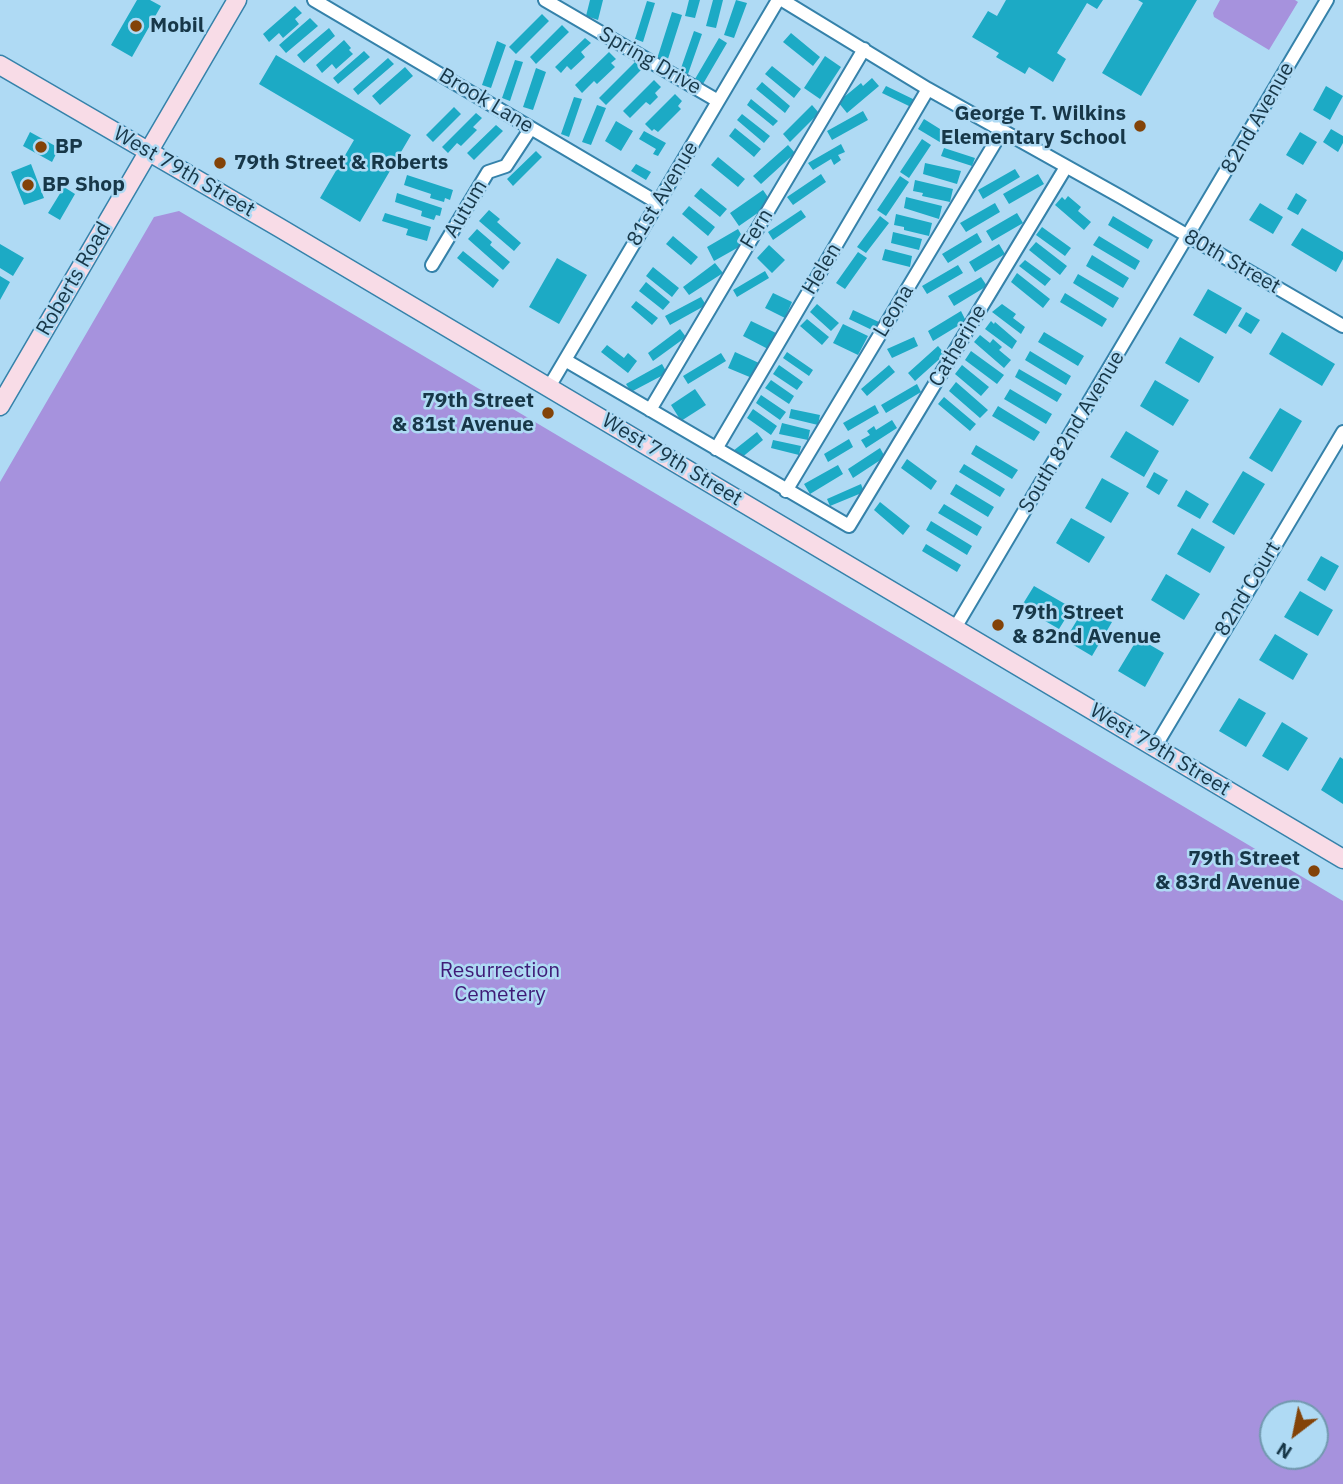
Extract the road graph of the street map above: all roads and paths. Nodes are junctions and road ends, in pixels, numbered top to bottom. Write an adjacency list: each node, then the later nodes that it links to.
1 (237, 0): 12 (main road, Roberts Road)
2 (314, 0): 10 (street, Brook Lane)
3 (545, 0): 9 (street, Spring Drive)
4 (780, 0): 6 (street, 80th Street); 9 (street, 81st Avenue)
5 (1327, 0): 15 (street, 82nd Avenue)
6 (864, 49): 8 (street, 80th Street); 21 (street, Fern)
7 (0, 65): 12 (main road, West 79th Street)
8 (928, 89): 11 (street, 80th Street); 23 (street, Helen)
9 (718, 101): 14 (street, 81st Avenue)
10 (531, 128): 14 (street, Brook Lane); 16 (street, Autum)
11 (1002, 131): 13 (street, 80th Street); 24 (street, Leona)
12 (149, 151): 19 (main road, West 79th Street); 20 (main road, Roberts Road)
13 (1066, 167): 15 (street, 80th Street); 24 (street, Catherine)
14 (658, 203): 18 (street, 81st Avenue)
15 (1189, 236): 17 (street, 80th Street); 25 (street, South 82nd Avenue)
16 (432, 265)
17 (1343, 326)
18 (565, 360): 19 (street, 81st Avenue); 21 (street)
19 (549, 387): 25 (main road, West 79th Street)
20 (0, 406)
21 (650, 410): 23 (street)
22 (1343, 432): 26 (street, 82nd Court)
23 (716, 449): 24 (street)
24 (786, 491)
25 (955, 628): 26 (main road, West 79th Street)
26 (1155, 747): 27 (main road, West 79th Street)
27 (1343, 859)

